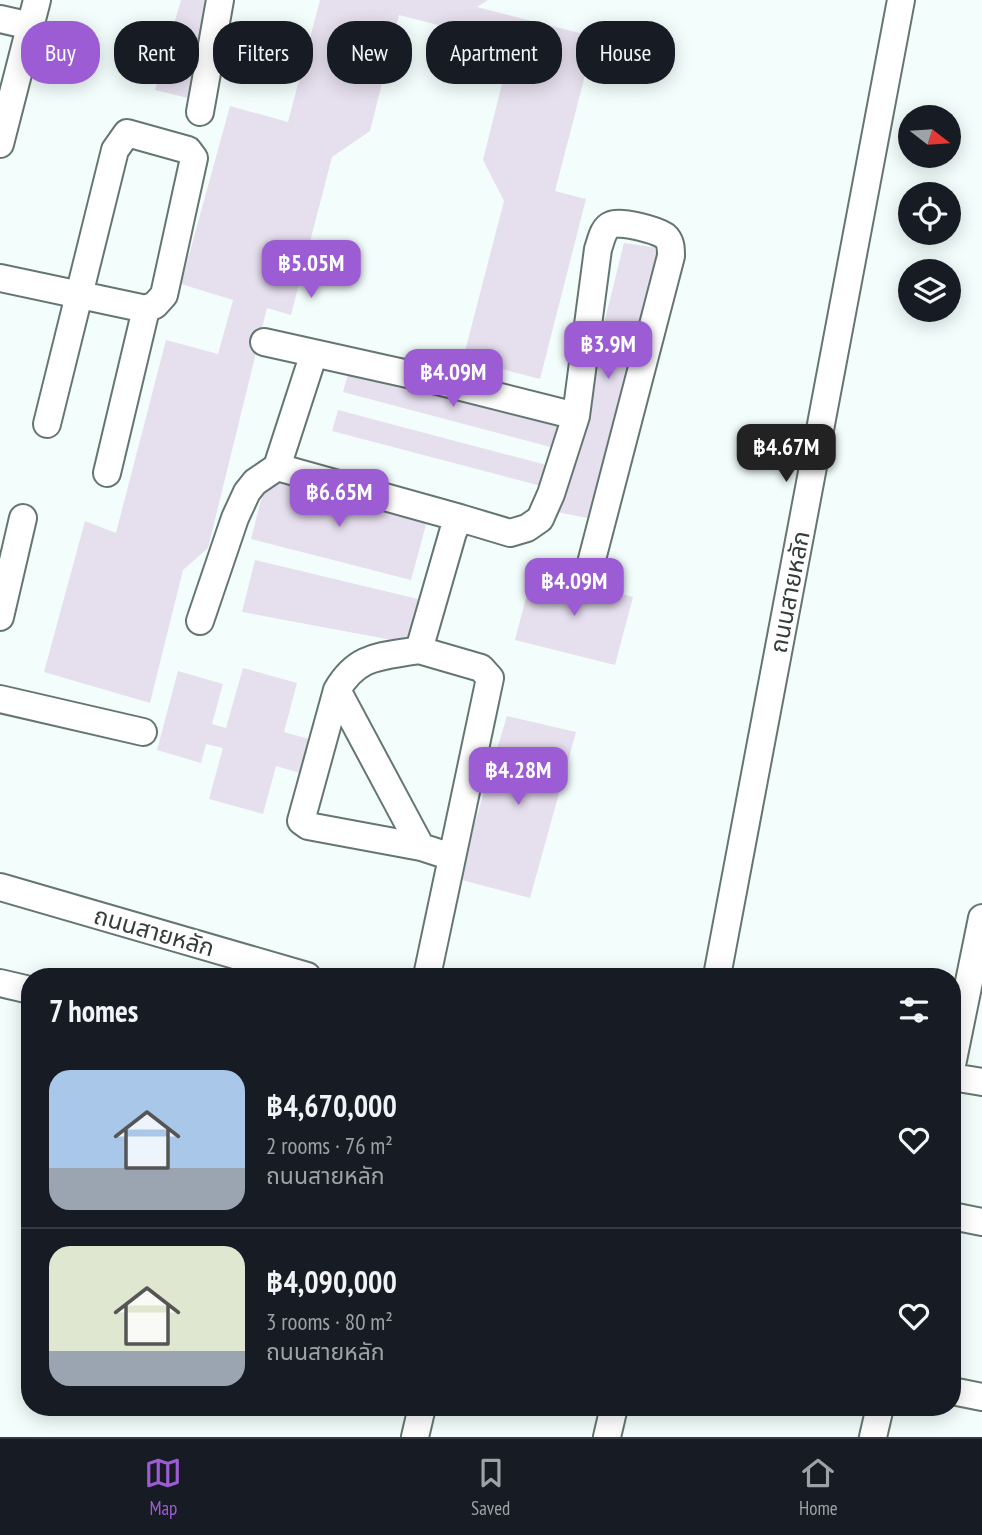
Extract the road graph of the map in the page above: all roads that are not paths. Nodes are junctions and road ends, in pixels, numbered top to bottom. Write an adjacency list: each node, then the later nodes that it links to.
1 (37, 0): 5 (street)
2 (220, 0): 8 (street)
3 (901, 0): 34 (street, ถนนสายหลัก)
4 (0, 19): 6 (street)
5 (32, 21)
6 (21, 24)
7 (21, 64): 9 (street)
8 (200, 112)
9 (0, 144)
10 (0, 278): 11 (street)
11 (80, 295): 12 (street); 12 (street); 16 (street)
12 (146, 309): 18 (street)
13 (264, 342): 14 (street)
14 (314, 353): 15 (street); 17 (street)
15 (576, 416): 20 (street); 21 (street)
16 (47, 424)
17 (277, 467): 20 (street); 23 (street)
18 (107, 473)
19 (23, 518): 22 (street)
20 (460, 518): 24 (street)
21 (590, 567)
22 (0, 617)
23 (200, 621)
24 (419, 650): 25 (street); 29 (street)
25 (337, 690): 28 (street); 28 (street)
26 (0, 699): 27 (street)
27 (143, 732)
28 (421, 847): 29 (street)
29 (452, 857): 33 (street)
30 (0, 887): 32 (street, ถนนสายหลัก)
31 (981, 927): 37 (street)
32 (279, 968)
33 (429, 968)
34 (719, 968)
35 (0, 983): 36 (street)
36 (21, 988)
37 (961, 1022)
38 (961, 1078): 39 (street)
39 (982, 1082)
40 (961, 1218): 41 (street)
41 (982, 1222)
42 (961, 1393): 43 (street)
43 (982, 1397)
44 (420, 1416): 47 (street)
45 (612, 1416): 48 (street)
46 (878, 1416): 49 (street)
47 (415, 1437)
48 (607, 1437)
49 (873, 1437)

